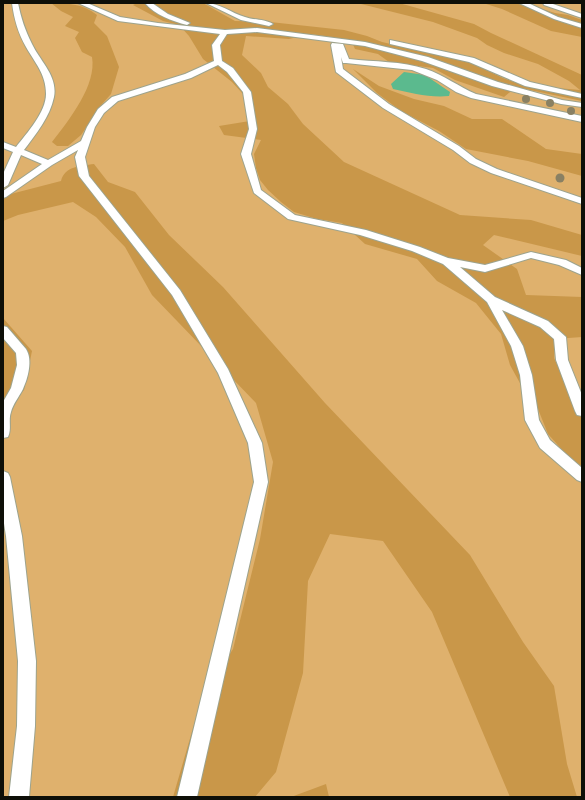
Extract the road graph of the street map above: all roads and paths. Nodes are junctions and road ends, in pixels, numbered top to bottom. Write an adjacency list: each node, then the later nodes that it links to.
1 (15, 3): 18 (lane)
2 (81, 3): 10 (lane)
3 (148, 3): 10 (lane)
4 (209, 3): 8 (lane)
5 (522, 3): 9 (lane)
6 (546, 4): 7 (lane)
7 (582, 16)
8 (293, 26)
9 (582, 26)
10 (225, 32): 12 (lane); 14 (lane)
11 (339, 32): 13 (lane)
12 (218, 62): 16 (lane); 23 (lane)
13 (582, 96)
14 (582, 105)
15 (582, 118): 22 (lane)
16 (86, 142): 19 (lane); 32 (lane)
17 (3, 145): 18 (lane)
18 (18, 151): 19 (lane); 20 (lane)
19 (49, 163): 21 (lane)
20 (3, 185)
21 (3, 194)
22 (582, 201)
23 (445, 261): 24 (lane); 25 (lane)
24 (582, 272)
25 (491, 300): 27 (lane); 29 (lane)
26 (3, 330): 28 (lane)
27 (582, 411)
28 (3, 433)
29 (582, 476)
30 (3, 477): 31 (lane)
31 (19, 797)
32 (187, 797)

